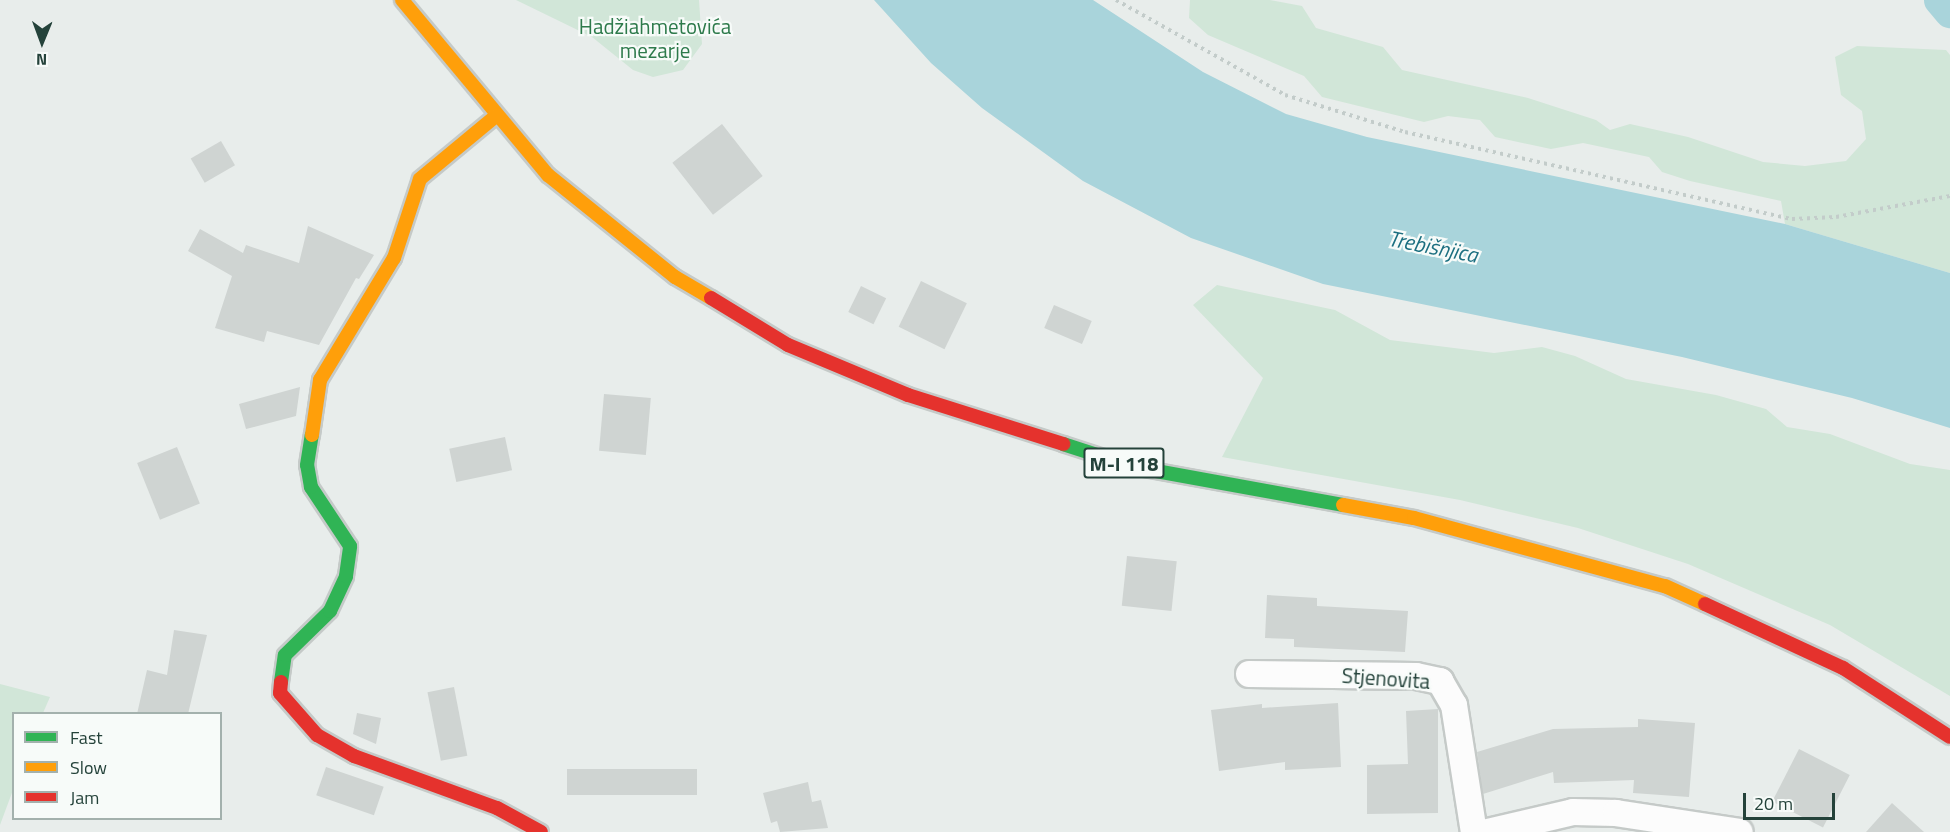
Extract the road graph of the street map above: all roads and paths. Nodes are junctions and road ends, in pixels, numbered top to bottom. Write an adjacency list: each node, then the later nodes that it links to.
1 (402, 0): 3 (main road, M-I 118)
2 (1116, 0): 4 (path)
3 (497, 115): 6 (main road, M-I 118); 7 (main road)
4 (1950, 196)
5 (1249, 674): 8 (street, Stjenovita)
6 (1950, 737)
7 (541, 832)
8 (1474, 832)
9 (1488, 832): 10 (street)
10 (1740, 832)

